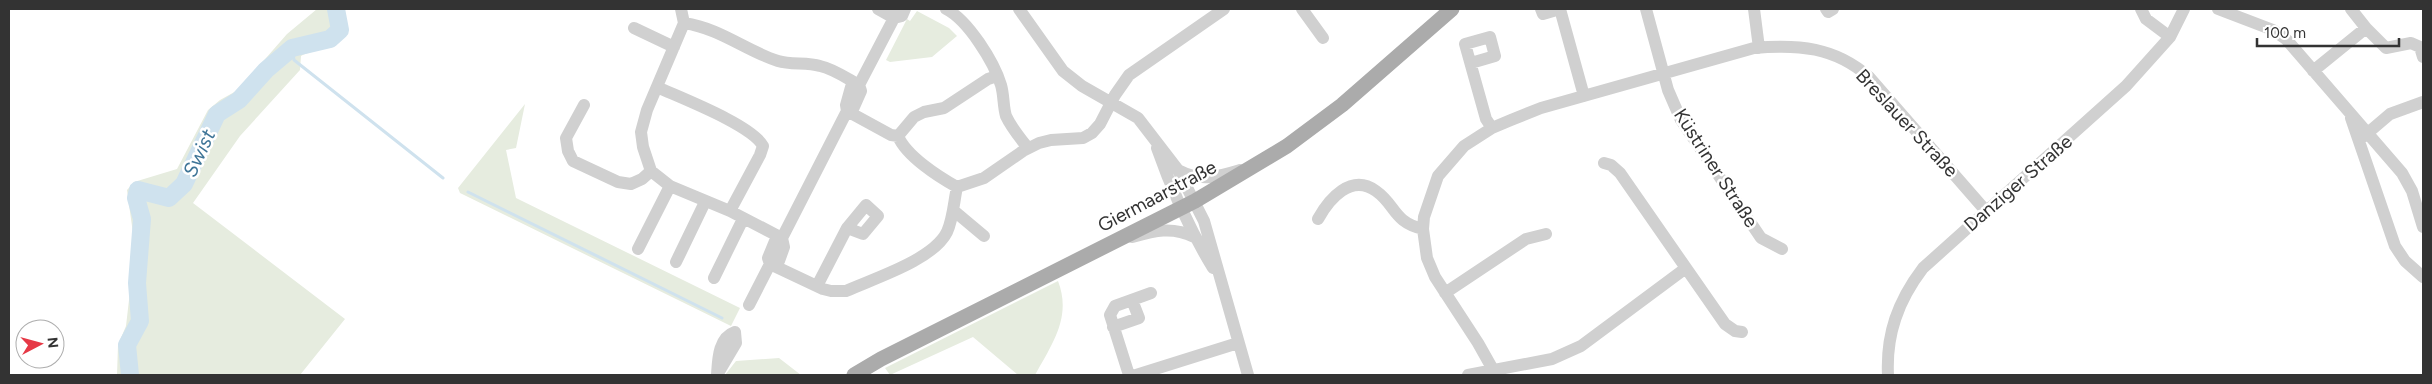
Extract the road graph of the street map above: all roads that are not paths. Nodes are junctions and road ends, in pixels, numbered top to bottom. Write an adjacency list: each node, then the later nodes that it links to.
1 (681, 9): 20 (street)
2 (878, 9): 19 (street)
3 (905, 9): 19 (street)
4 (946, 9): 31 (street)
5 (1019, 9): 35 (street)
6 (1224, 9): 35 (street)
7 (1302, 9): 24 (street)
8 (1452, 9): 45 (main road, Giermaarstraße)
9 (1541, 9): 10 (street)
10 (1560, 9): 34 (street)
11 (1646, 9): 30 (street, Küstriner Straße)
12 (1754, 9): 26 (street)
13 (1826, 9): 14 (street)
14 (1833, 9)
15 (2141, 9): 23 (street)
16 (2184, 9): 23 (street, Danziger Straße)
17 (2218, 9): 29 (street)
18 (2351, 9): 22 (street)
19 (893, 13): 32 (street)
20 (684, 23): 25 (street); 32 (street)
21 (634, 28): 25 (street)
22 (2366, 28): 27 (street); 29 (street)
23 (2170, 37): 54 (street, Danziger Straße)
24 (1322, 38)
25 (674, 47): 33 (street)
26 (1759, 48): 30 (street, Breslauer Straße); 54 (street, Breslauer Straße)
27 (2423, 57)
28 (1471, 63): 39 (street)
29 (2313, 71): 41 (street)
30 (1664, 74): 34 (street, Breslauer Straße); 67 (street, Küstriner Straße)
31 (997, 76): 40 (street); 43 (street)
32 (858, 85): 38 (street)
33 (657, 87): 47 (street); 55 (street)
34 (1584, 96): 39 (street, Breslauer Straße)
35 (1112, 102): 42 (street); 43 (street)
36 (2423, 102): 41 (street)
37 (584, 105): 47 (street)
38 (847, 111): 40 (street); 64 (street)
39 (1492, 128): 60 (street, Breslauer Straße)
40 (898, 136): 49 (street)
41 (2363, 136): 58 (street); 71 (street)
42 (1155, 141): 46 (street); 52 (street)
43 (1028, 148): 49 (street)
44 (1604, 163): 70 (street)
45 (1251, 167): 46 (street); 50 (main road, Giermaarstraße)
46 (1178, 170): 50 (street)
47 (651, 171): 48 (street)
48 (670, 186): 51 (street); 66 (street)
49 (958, 187): 53 (street)
50 (1195, 201): 52 (main road, Giermaarstraße); 73 (street)
51 (706, 202): 55 (street); 68 (street)
52 (1181, 208): 63 (street); 65 (main road, Giermaarstraße)
53 (952, 210): 62 (street); 74 (street)
54 (1986, 211): 89 (street, Danziger Straße)
55 (730, 212): 56 (street)
56 (743, 218): 64 (street); 72 (street)
57 (1318, 219): 60 (street)
58 (2423, 227)
59 (847, 228): 74 (street)
60 (1423, 229): 76 (street, Breslauer Straße)
61 (1546, 234): 76 (street)
62 (984, 236)
63 (1194, 237): 65 (street); 73 (street)
64 (782, 238): 69 (street)
65 (1118, 240): 84 (main road, Giermaarstraße)
66 (638, 249)
67 (1782, 249)
68 (676, 262)
69 (770, 264): 74 (street); 78 (street)
70 (1686, 268): 80 (street); 83 (street)
71 (2423, 277)
72 (714, 278)
73 (1219, 279): 81 (street)
74 (817, 286)
75 (1151, 293): 77 (street)
76 (1445, 293): 83 (street, Breslauer Straße)
77 (1132, 300): 79 (street); 79 (street)
78 (749, 305)
79 (1113, 327): 85 (street)
80 (1742, 332)
81 (1238, 342): 82 (street); 87 (street)
82 (1164, 371): 86 (street)
83 (1495, 373): 88 (street)
84 (854, 375)
85 (1129, 375)
86 (1136, 375)
87 (1248, 375)
88 (1468, 375)
89 (1888, 375)

